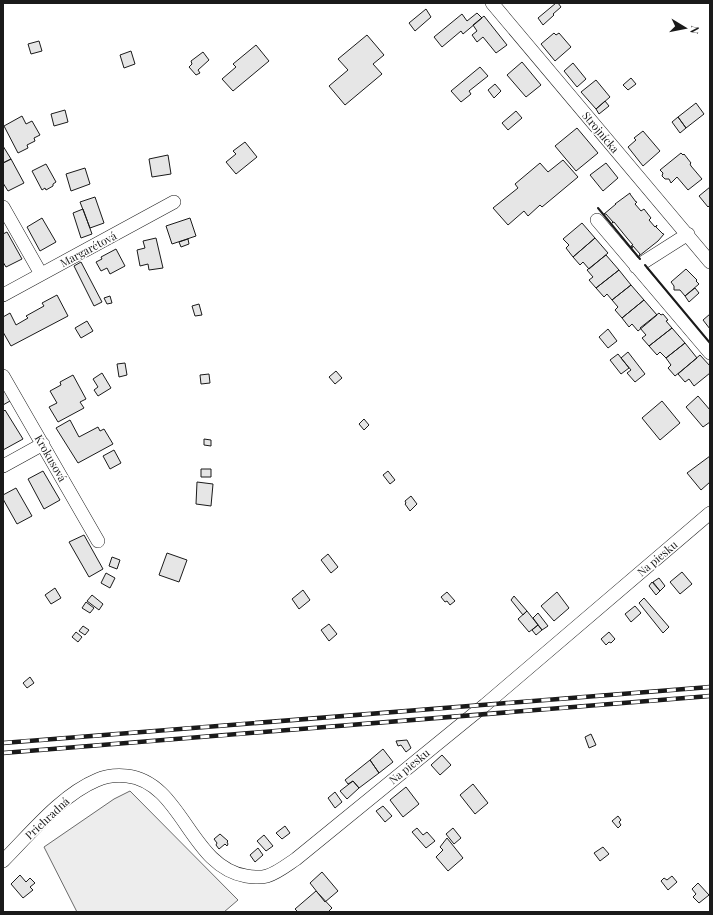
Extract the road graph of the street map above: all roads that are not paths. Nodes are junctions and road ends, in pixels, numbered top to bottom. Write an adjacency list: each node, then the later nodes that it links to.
1 (492, 3): 5 (street, Strojnícka)
2 (174, 202): 8 (street, Margarétová)
3 (3, 208): 8 (street)
4 (597, 220): 7 (street)
5 (688, 234): 6 (street, Strojnícka); 7 (street)
6 (710, 262)
7 (636, 267): 10 (street)
8 (41, 274): 9 (street, Margarétová)
9 (3, 296)
10 (710, 353)
11 (3, 376): 12 (street, Krokusová)
12 (43, 444): 13 (street); 15 (street, Krokusová)
13 (3, 466)
14 (710, 513): 16 (street, Na piesku)
15 (98, 541)
16 (96, 781): 17 (street, Priehradná)
17 (3, 861)

